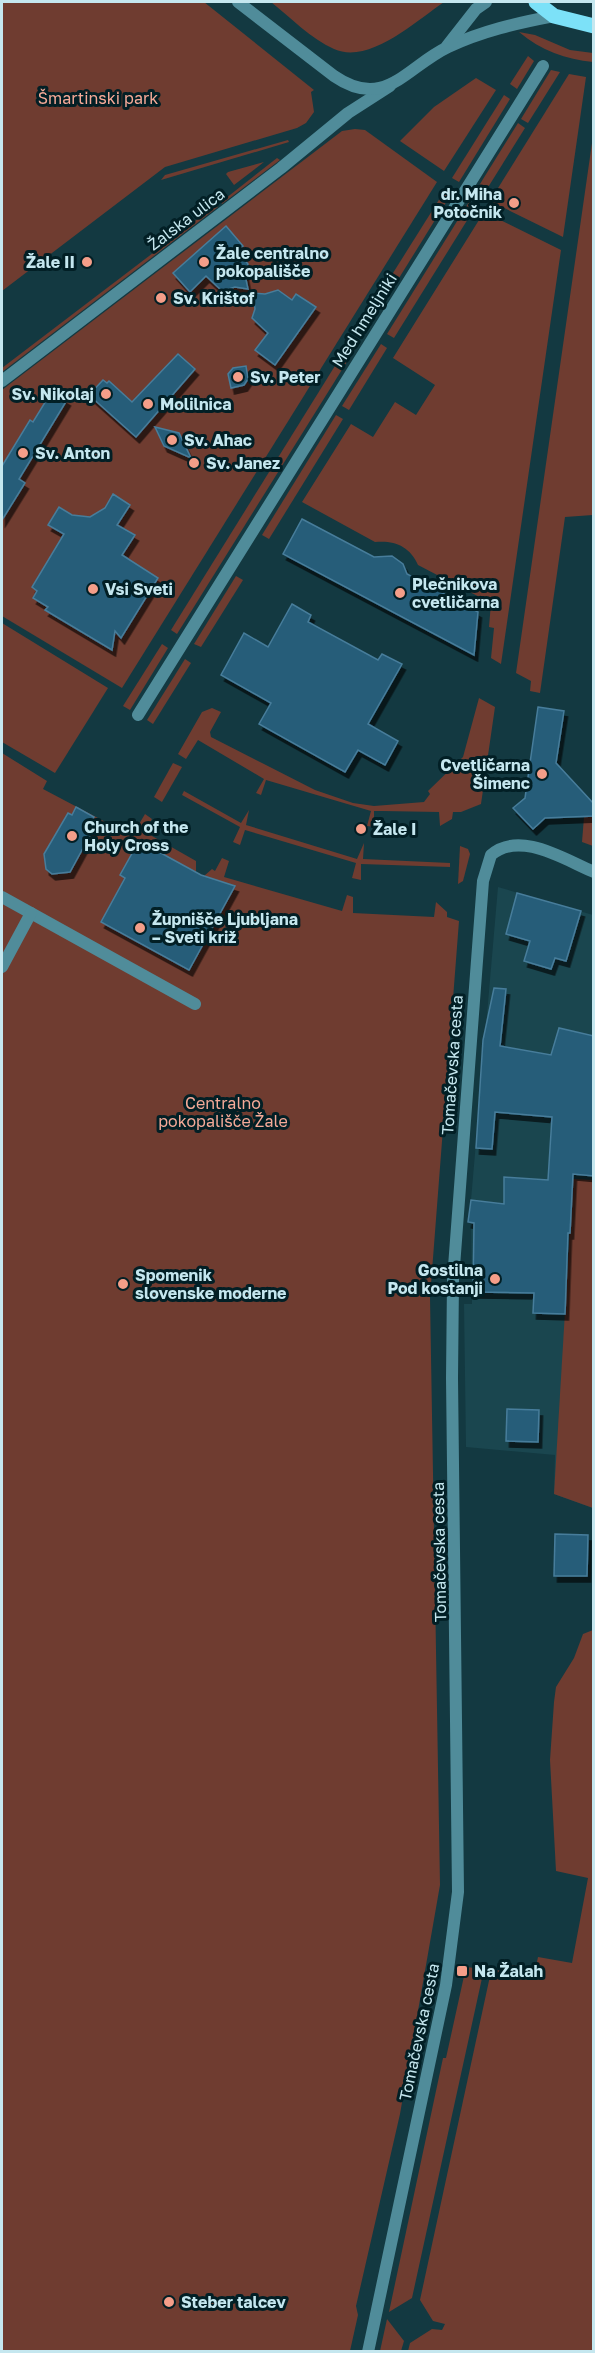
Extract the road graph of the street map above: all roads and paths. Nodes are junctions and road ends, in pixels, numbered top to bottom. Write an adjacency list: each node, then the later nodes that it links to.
1 (238, 2): 8 (street)
2 (486, 2): 6 (street)
3 (536, 2): 4 (main road)
4 (554, 16): 5 (main road); 6 (street)
5 (594, 26)
6 (446, 47): 8 (street, Žalska ulica)
7 (543, 66): 10 (street, Med hmeljniki)
8 (391, 85): 9 (street, Žalska ulica)
9 (2, 381)
10 (138, 715)
11 (594, 872): 16 (street, Tomačevska cesta)
12 (2, 897): 13 (street)
13 (31, 913): 14 (street); 15 (street)
14 (2, 967)
15 (195, 1004)
16 (368, 2352)

